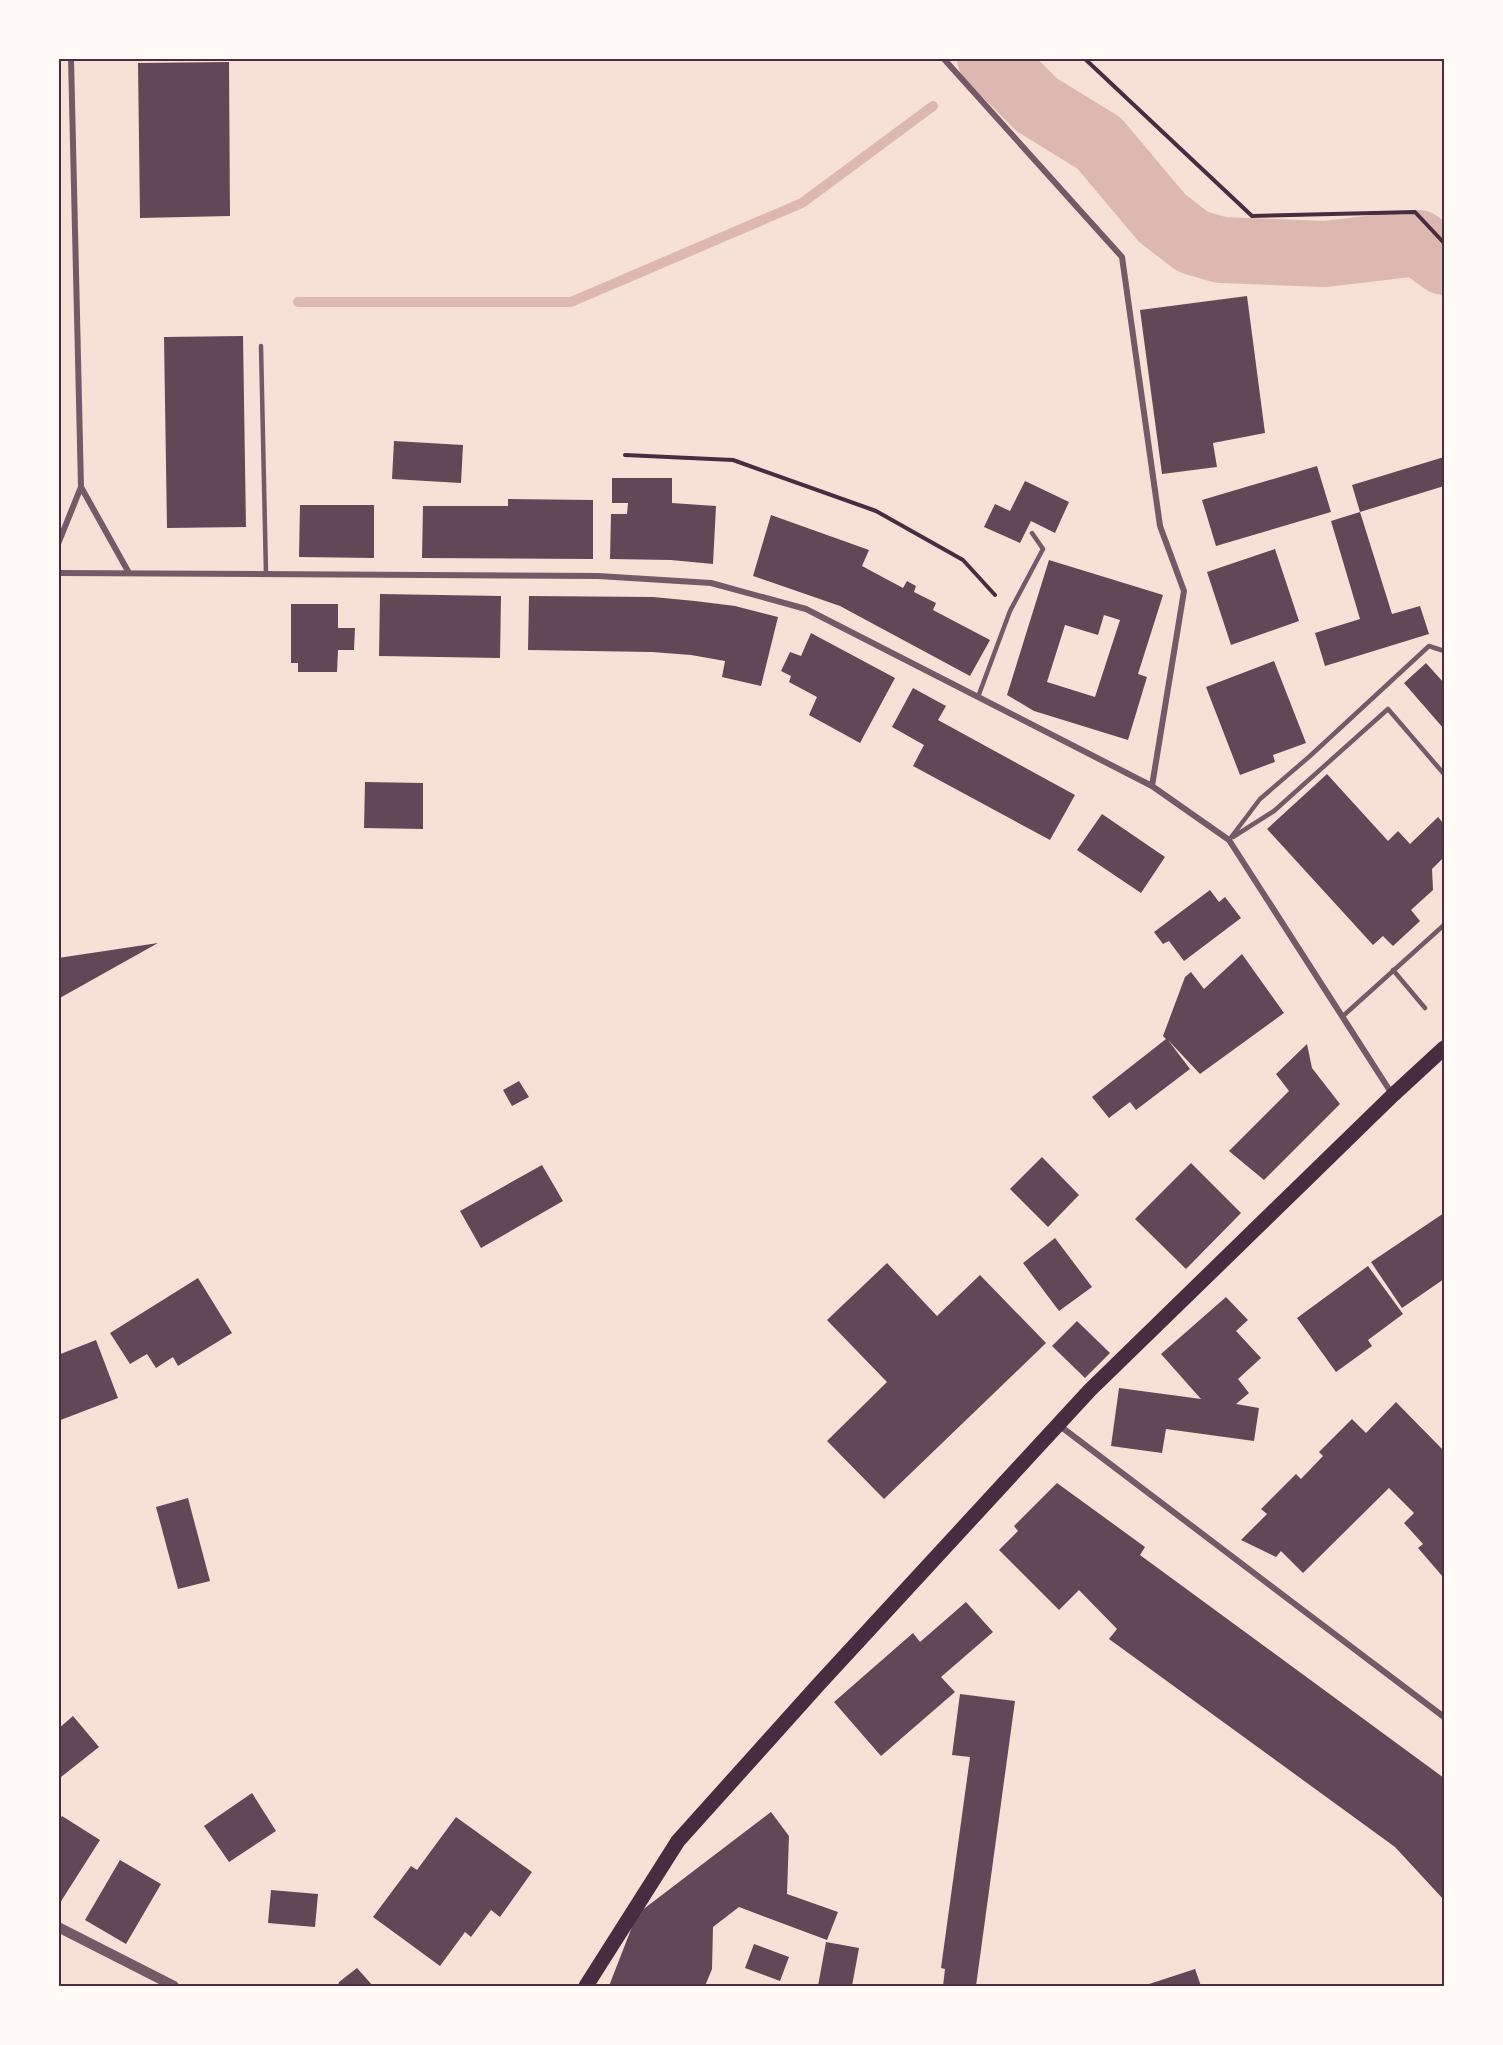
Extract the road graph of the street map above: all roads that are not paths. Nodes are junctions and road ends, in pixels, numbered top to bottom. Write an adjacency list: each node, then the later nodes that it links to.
1 (71, 58): 4 (street)
2 (943, 58): 13 (street)
3 (261, 346): 9 (lane)
4 (81, 487): 6 (street); 8 (street)
5 (1032, 533): 11 (lane)
6 (58, 544)
7 (58, 573): 8 (street)
8 (129, 573): 9 (street)
9 (266, 574): 11 (street)
10 (1444, 651): 14 (lane)
11 (978, 697): 13 (street)
12 (1444, 774): 14 (lane)
13 (1152, 786): 14 (street)
14 (1228, 840): 18 (street)
15 (1444, 925): 16 (lane)
16 (1394, 970): 17 (lane); 18 (lane)
17 (1425, 1008)
18 (1342, 1016): 20 (street)
19 (1444, 1048): 20 (main road)
20 (1393, 1095): 21 (main road)
21 (1058, 1424): 22 (street); 25 (main road)
22 (1444, 1717)
23 (58, 1927): 24 (street)
24 (174, 1986)
25 (586, 1986)

